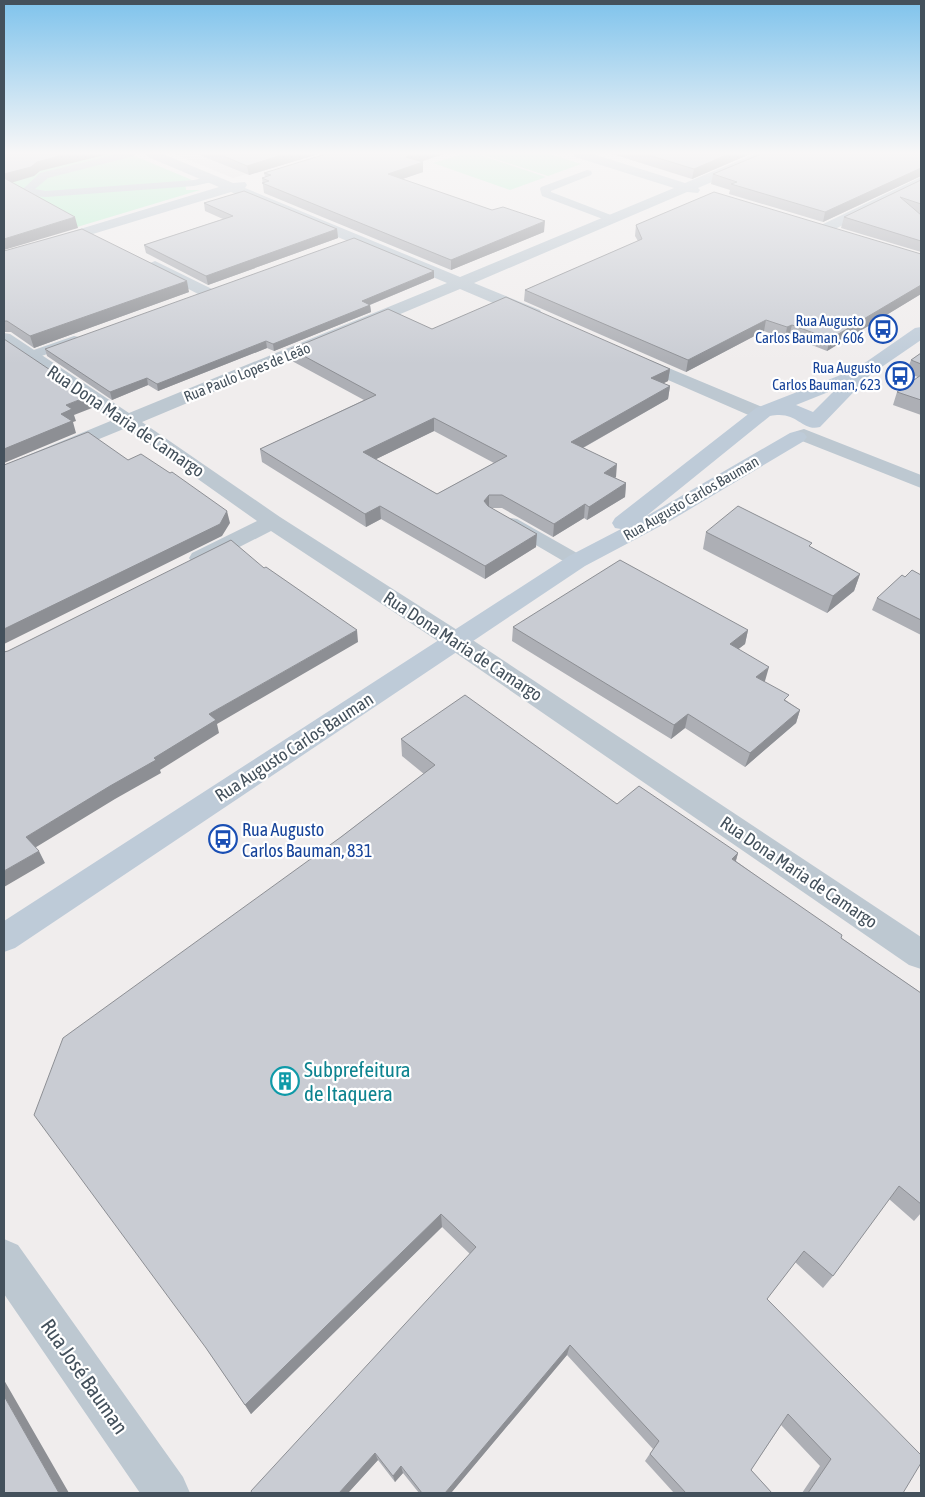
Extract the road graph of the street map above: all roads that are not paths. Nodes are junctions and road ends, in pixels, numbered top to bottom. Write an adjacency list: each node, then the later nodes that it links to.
1 (113, 224): 7 (street)
2 (320, 224): 9 (street)
3 (600, 224): 14 (street, Rua Paulo Lopes de Leão)
4 (804, 224): 6 (street)
5 (834, 224): 6 (street)
6 (822, 230): 8 (street)
7 (87, 232): 10 (street); 12 (street)
8 (840, 235)
9 (354, 238): 11 (lane); 14 (street)
10 (104, 240)
11 (335, 245)
12 (4, 257)
13 (138, 258): 15 (street)
14 (462, 282): 17 (street); 24 (street, Rua Paulo Lopes de Leão)
15 (211, 290): 16 (lane)
16 (188, 298)
17 (552, 322)
18 (921, 332): 22 (main road, Rua Augusto Carlos Bauman)
19 (86, 335): 20 (lane)
20 (13, 347): 24 (street, Rua Dona Maria de Camargo)
21 (624, 354): 23 (street)
22 (864, 371): 23 (main road, Rua Augusto Carlos Bauman); 25 (main road, Rua Augusto Carlos Bauman)
23 (761, 413): 25 (main road); 25 (main road); 30 (main road, Rua Augusto Carlos Bauman)
24 (128, 421): 26 (street, Rua Paulo Lopes de Leão); 29 (street, Rua Dona Maria de Camargo)
25 (805, 432): 27 (street); 30 (main road, Rua Augusto Carlos Bauman)
26 (4, 472)
27 (921, 482)
28 (495, 514): 30 (lane)
29 (272, 522): 31 (street); 32 (street, Rua Dona Maria de Camargo)
30 (581, 559): 32 (main road, Rua Augusto Carlos Bauman)
31 (182, 566)
32 (456, 640): 33 (main road, Rua Augusto Carlos Bauman); 34 (street, Rua Dona Maria de Camargo)
33 (4, 938)
34 (921, 955)
35 (4, 1259): 36 (street, Rua José Bauman)
36 (167, 1493)

